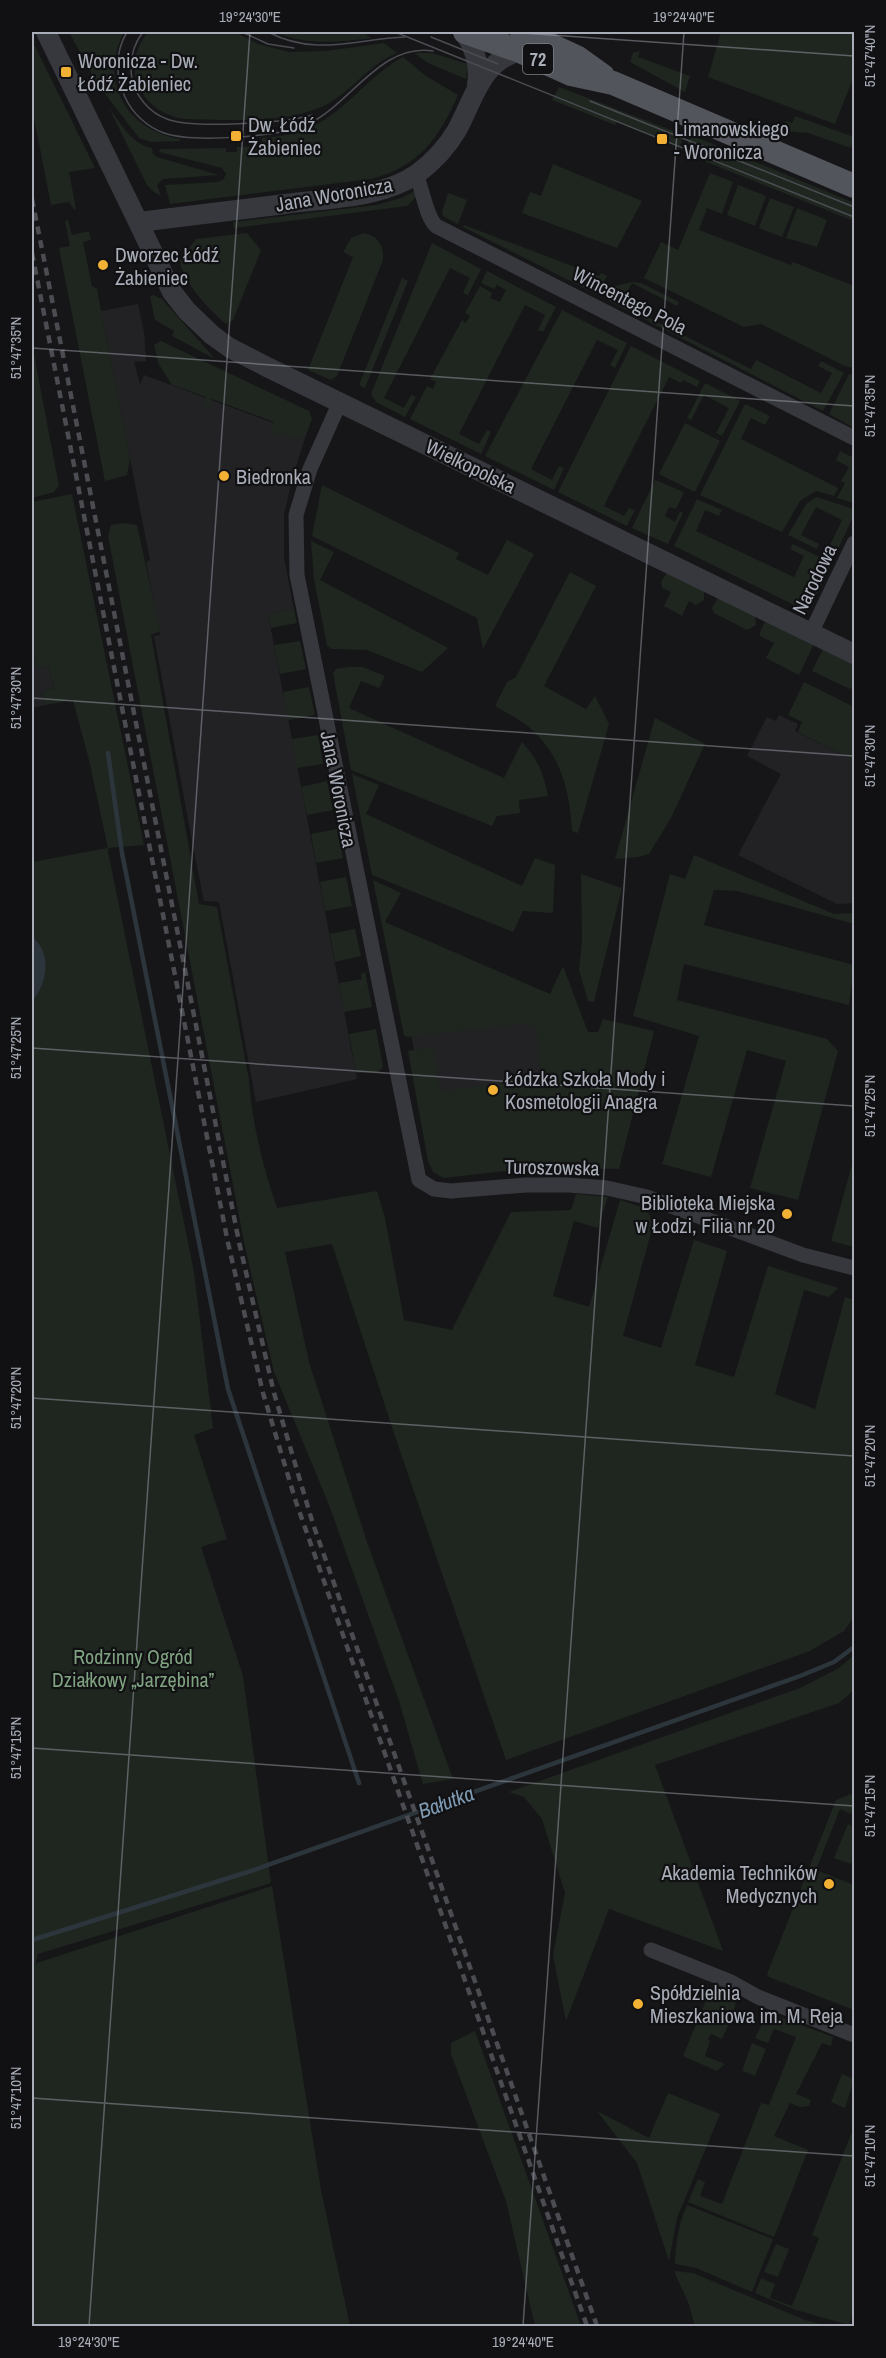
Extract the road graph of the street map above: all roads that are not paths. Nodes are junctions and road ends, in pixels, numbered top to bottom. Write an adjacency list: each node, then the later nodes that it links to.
1 (46, 32): 7 (street, Wielkopolska)
2 (464, 32): 3 (main road, 72); 4 (street)
3 (521, 41): 4 (street); 6 (main road, 72)
4 (477, 84): 5 (street, Jana Woronicza)
5 (416, 175): 7 (street, Jana Woronicza); 9 (street, Wincentego Pola)
6 (855, 186)
7 (139, 222): 8 (street, Wielkopolska)
8 (340, 402): 11 (street, Wielkopolska); 13 (street, Jana Woronicza)
9 (855, 438)
10 (855, 543): 11 (street, Narodowa)
11 (811, 633): 12 (street, Wielkopolska)
12 (855, 654)
13 (419, 1179): 14 (street, Turoszowska)
14 (855, 1268)
15 (651, 1950): 16 (street)
16 (855, 2035)

